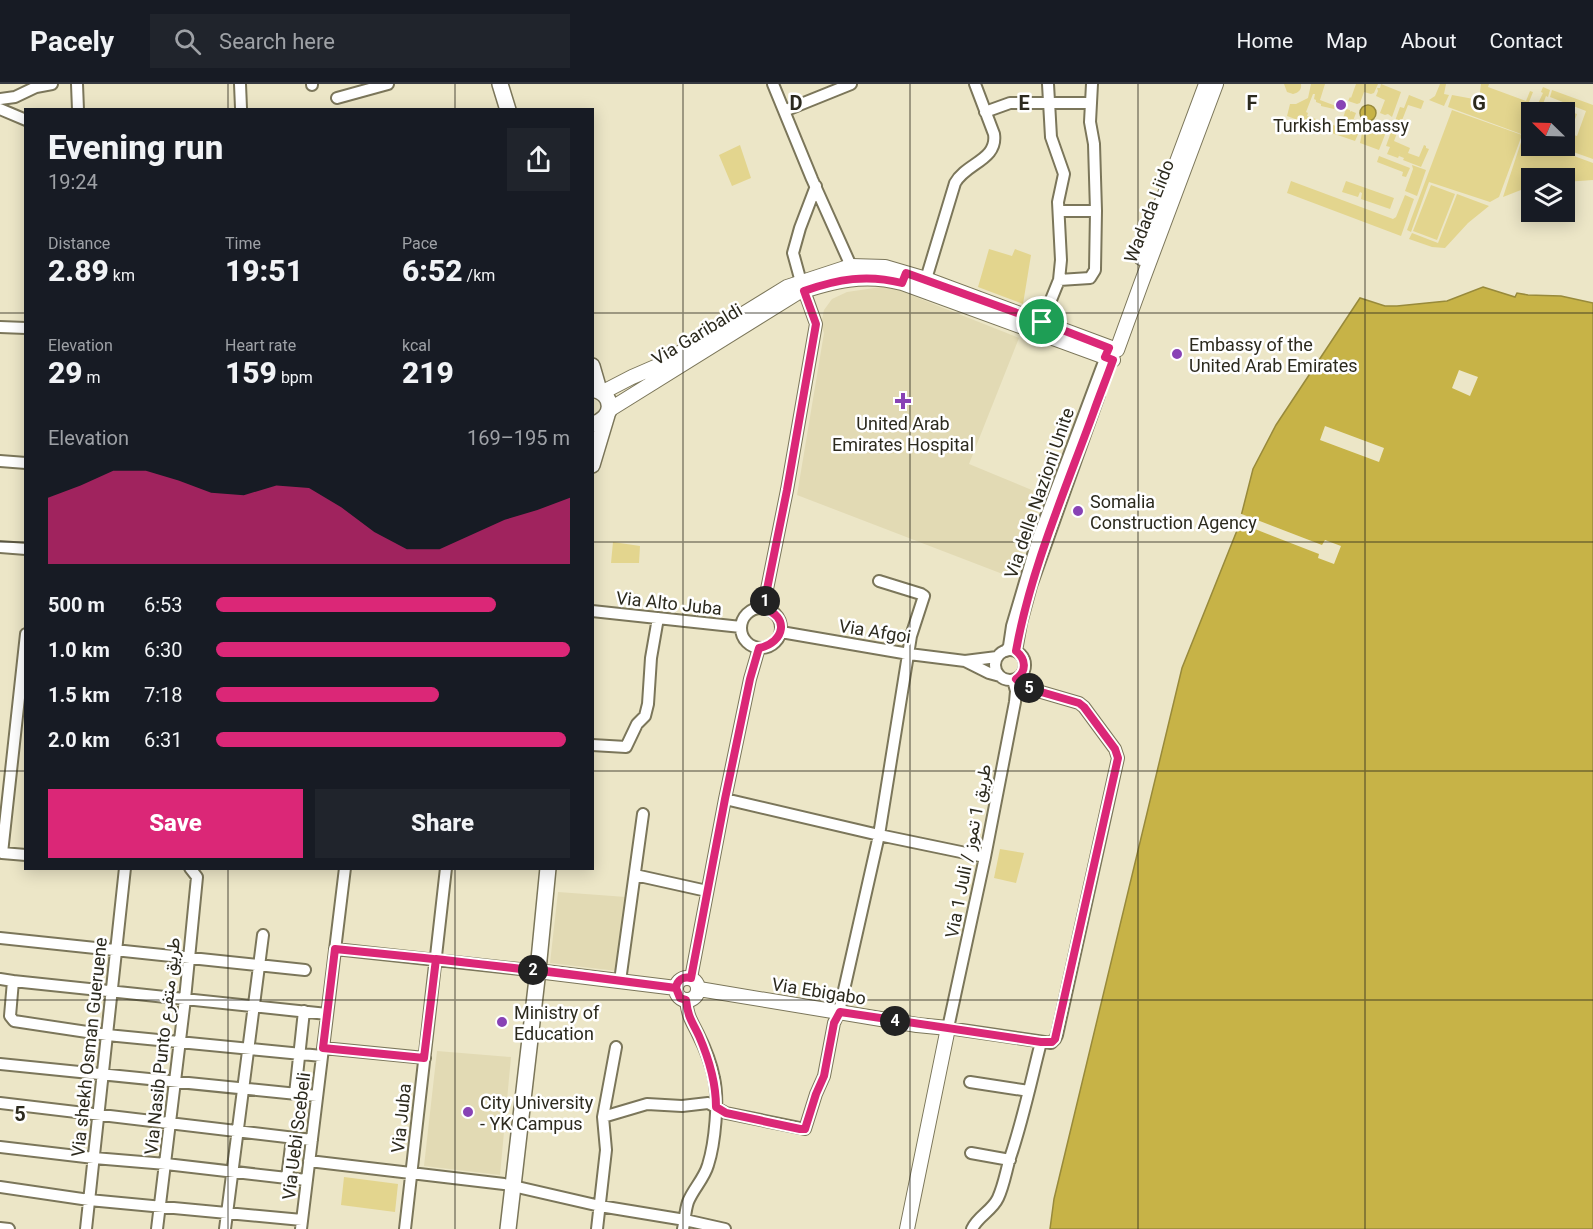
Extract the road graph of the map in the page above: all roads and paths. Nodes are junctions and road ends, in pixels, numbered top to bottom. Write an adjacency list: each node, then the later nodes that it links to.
1 (51, 84): 14 (street)
2 (77, 84): 19 (street)
3 (240, 84): 20 (street)
4 (388, 84): 15 (street)
5 (501, 84): 21 (highway)
6 (511, 84): 22 (highway)
7 (773, 84): 24 (street)
8 (851, 84): 24 (street)
9 (975, 84): 25 (street)
10 (1048, 84): 18 (street)
11 (1092, 84): 17 (street)
12 (1206, 84): 28 (main road, Wadada Liido)
13 (1216, 84): 28 (main road, Wadada Liido)
14 (35, 86): 16 (street)
15 (337, 98)
16 (0, 99)
17 (1091, 103): 18 (street); 30 (street)
18 (1048, 104): 25 (street); 29 (street)
19 (78, 108)
20 (241, 108)
21 (507, 108)
22 (517, 108)
23 (0, 109): 26 (street)
24 (784, 111): 27 (street)
25 (985, 112): 33 (street)
26 (24, 119)
27 (816, 186): 31 (street); 35 (street)
28 (1163, 210): 39 (main road, Wadada Liido); 39 (main road, Wadada Liido)
29 (1059, 211): 30 (street); 34 (street)
30 (1096, 211): 34 (street)
31 (852, 266): 32 (main road); 35 (main road)
32 (904, 278): 33 (main road); 35 (main road); 39 (main road)
33 (926, 279): 36 (main road)
34 (1059, 280): 36 (street)
35 (803, 286): 41 (main road, Via Garibaldi); 42 (main road, Via Garibaldi); 50 (street)
36 (1042, 322): 39 (main road)
37 (0, 327): 38 (street)
38 (24, 328)
39 (1111, 354): 57 (street, Via delle Nazioni Unite)
40 (594, 374): 41 (highway)
41 (598, 390): 42 (highway)
42 (608, 413): 43 (highway); 44 (highway)
43 (594, 422)
44 (594, 458)
45 (0, 461): 46 (street)
46 (24, 463)
47 (0, 547): 48 (street)
48 (24, 549)
49 (879, 581): 58 (street)
50 (763, 609): 53 (street); 54 (street)
51 (594, 611): 52 (street, Via Alto Juba)
52 (658, 618): 53 (street, Via Alto Juba); 62 (street)
53 (741, 627): 55 (street)
54 (781, 632): 55 (street); 58 (street, Via Afgoi)
55 (759, 648): 63 (street)
56 (24, 652): 66 (street)
57 (1006, 653): 59 (street); 60 (street); 61 (street)
58 (909, 654): 59 (street, Via Afgoi); 65 (street)
59 (965, 661): 60 (street)
60 (1000, 676): 61 (street)
61 (1014, 679): 67 (street, Via 1 Juli / طريق 1 تموز); 100 (street)
62 (594, 745)
63 (725, 799): 65 (street); 75 (street)
64 (643, 814): 74 (street)
65 (879, 835): 67 (street); 95 (street)
66 (24, 855)
67 (985, 858): 97 (street, Via 1 Juli / طريق 1 تموز)
68 (125, 870): 79 (street, Via shekh Osman Gueruene)
69 (192, 870): 80 (street, Via Nasib Punto طريق متفرع)
70 (345, 870): 78 (street, Via Uebi Scebeli)
71 (446, 870): 81 (street, Via Juba)
72 (539, 870): 84 (highway)
73 (548, 870): 84 (highway)
74 (635, 875): 75 (street); 87 (street)
75 (707, 891): 88 (street)
76 (263, 935): 82 (street)
77 (0, 938): 79 (street)
78 (335, 949): 81 (street); 96 (street, Via Uebi Scebeli)
79 (116, 950): 80 (street); 90 (street, Via shekh Osman Gueruene)
80 (188, 958): 82 (street); 91 (street, Via Nasib Punto طريق متفرع)
81 (436, 959): 84 (street); 105 (street, Via Juba)
82 (259, 966): 83 (street); 93 (street)
83 (304, 970)
84 (533, 970): 87 (main road); 132 (highway)
85 (0, 979): 86 (street)
86 (14, 981): 90 (street); 98 (street)
87 (620, 981): 89 (main road)
88 (695, 983): 89 (main road); 92 (main road); 95 (main road, Via Ebigabo)
89 (676, 988): 92 (main road)
90 (112, 991): 91 (street); 98 (street, Via shekh Osman Gueruene)
91 (185, 999): 93 (street); 99 (street, Via Nasib Punto طريق متفرع)
92 (686, 1000): 115 (street)
93 (254, 1006): 94 (street); 102 (street)
94 (304, 1011): 96 (street); 104 (street)
95 (840, 1012): 97 (main road, Via Ebigabo); 115 (street)
96 (327, 1014): 103 (street, Via Uebi Scebeli)
97 (948, 1028): 100 (street, Via Ebigabo); 150 (main road)
98 (107, 1035): 99 (street); 107 (street, Via shekh Osman Gueruene)
99 (179, 1042): 102 (street); 108 (street, Via Nasib Punto طريق متفرع)
100 (1041, 1042): 111 (street)
101 (616, 1047): 117 (street)
102 (248, 1048): 104 (street); 110 (street)
103 (322, 1052): 104 (street); 105 (street); 113 (street, Via Uebi Scebeli)
104 (300, 1054): 112 (street)
105 (424, 1058): 129 (street, Via Juba)
106 (0, 1064): 107 (street)
107 (103, 1074): 108 (street); 116 (street, Via shekh Osman Gueruene)
108 (175, 1082): 110 (street); 118 (street, Via Nasib Punto طريق متفرع)
109 (970, 1082): 111 (street)
110 (243, 1088): 112 (street); 119 (street)
111 (1029, 1091): 125 (street)
112 (295, 1094): 113 (street)
113 (317, 1096): 121 (street, Via Uebi Scebeli)
114 (0, 1103): 116 (street)
115 (716, 1107): 117 (street); 139 (street)
116 (98, 1114): 118 (street); 124 (street, Via shekh Osman Gueruene)
117 (603, 1117): 135 (street)
118 (170, 1123): 119 (street); 127 (street, Via Nasib Punto طريق متفرع)
119 (238, 1131): 120 (street); 128 (street)
120 (292, 1138): 121 (street); 130 (street)
121 (312, 1140): 126 (street, Via Uebi Scebeli)
122 (0, 1147): 124 (street)
123 (971, 1153): 125 (street)
124 (94, 1158): 127 (street); 134 (street, Via shekh Osman Gueruene)
125 (1010, 1160): 151 (street)
126 (309, 1161): 129 (street); 131 (street, Via Uebi Scebeli)
127 (166, 1164): 128 (street); 136 (street, Via Nasib Punto طريق متفرع)
128 (232, 1172): 130 (street); 137 (street)
129 (412, 1173): 132 (street); 145 (street, Via Juba)
130 (287, 1178): 131 (street)
131 (307, 1180): 138 (street, Via Uebi Scebeli)
132 (508, 1186): 135 (street); 146 (highway); 147 (highway)
133 (0, 1187): 134 (street)
134 (89, 1200): 136 (street); 142 (street, Via shekh Osman Gueruene)
135 (600, 1206): 139 (street); 148 (street)
136 (160, 1207): 137 (street); 143 (street, Via Nasib Punto طريق متفرع)
137 (227, 1213): 138 (street); 144 (street)
138 (301, 1224)
139 (684, 1225): 149 (street)
140 (0, 1228): 141 (street)
141 (9, 1229)
142 (86, 1229)
143 (157, 1229)
144 (225, 1229)
145 (405, 1229)
146 (499, 1229)
147 (508, 1229)
148 (597, 1229)
149 (725, 1229)
150 (907, 1229)
151 (972, 1229)

